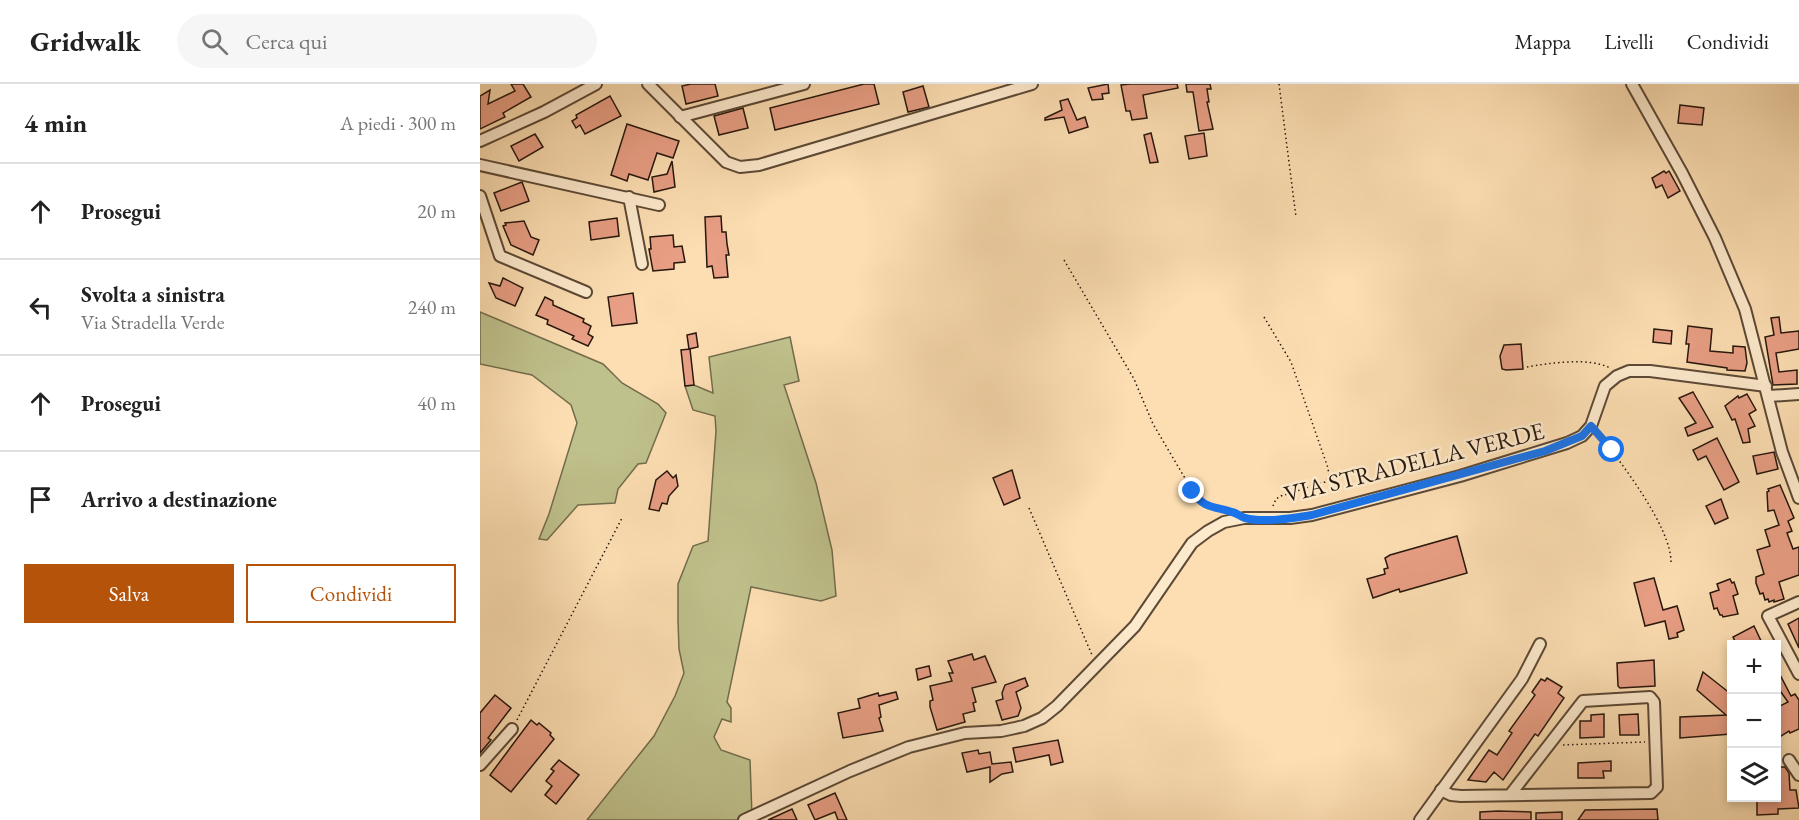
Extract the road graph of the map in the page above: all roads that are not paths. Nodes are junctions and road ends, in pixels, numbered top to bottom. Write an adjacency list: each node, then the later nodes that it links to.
1 (596, 84): 8 (street)
2 (648, 84): 7 (street)
3 (1032, 84): 6 (street)
4 (1632, 84): 15 (street)
5 (797, 85): 7 (street)
6 (1010, 87): 7 (street)
7 (680, 117)
8 (480, 141)
9 (480, 165): 11 (street)
10 (480, 196): 14 (street)
11 (629, 197): 12 (street); 13 (street)
12 (659, 205)
13 (642, 264)
14 (586, 292)
15 (1767, 391): 16 (street); 17 (street); 29 (street, VIA STRADELLA VERDE)
16 (1799, 394)
17 (1799, 498)
18 (1799, 602): 20 (street)
19 (1540, 644): 26 (street)
20 (1799, 674)
21 (512, 729): 23 (street)
22 (1789, 760): 24 (street)
23 (480, 765)
24 (1799, 775)
25 (1525, 777): 27 (street); 28 (street); 28 (street)
26 (1441, 790): 27 (street); 30 (street)
27 (1510, 795): 28 (street)
28 (1530, 795)
29 (744, 820)
30 (1420, 820)

